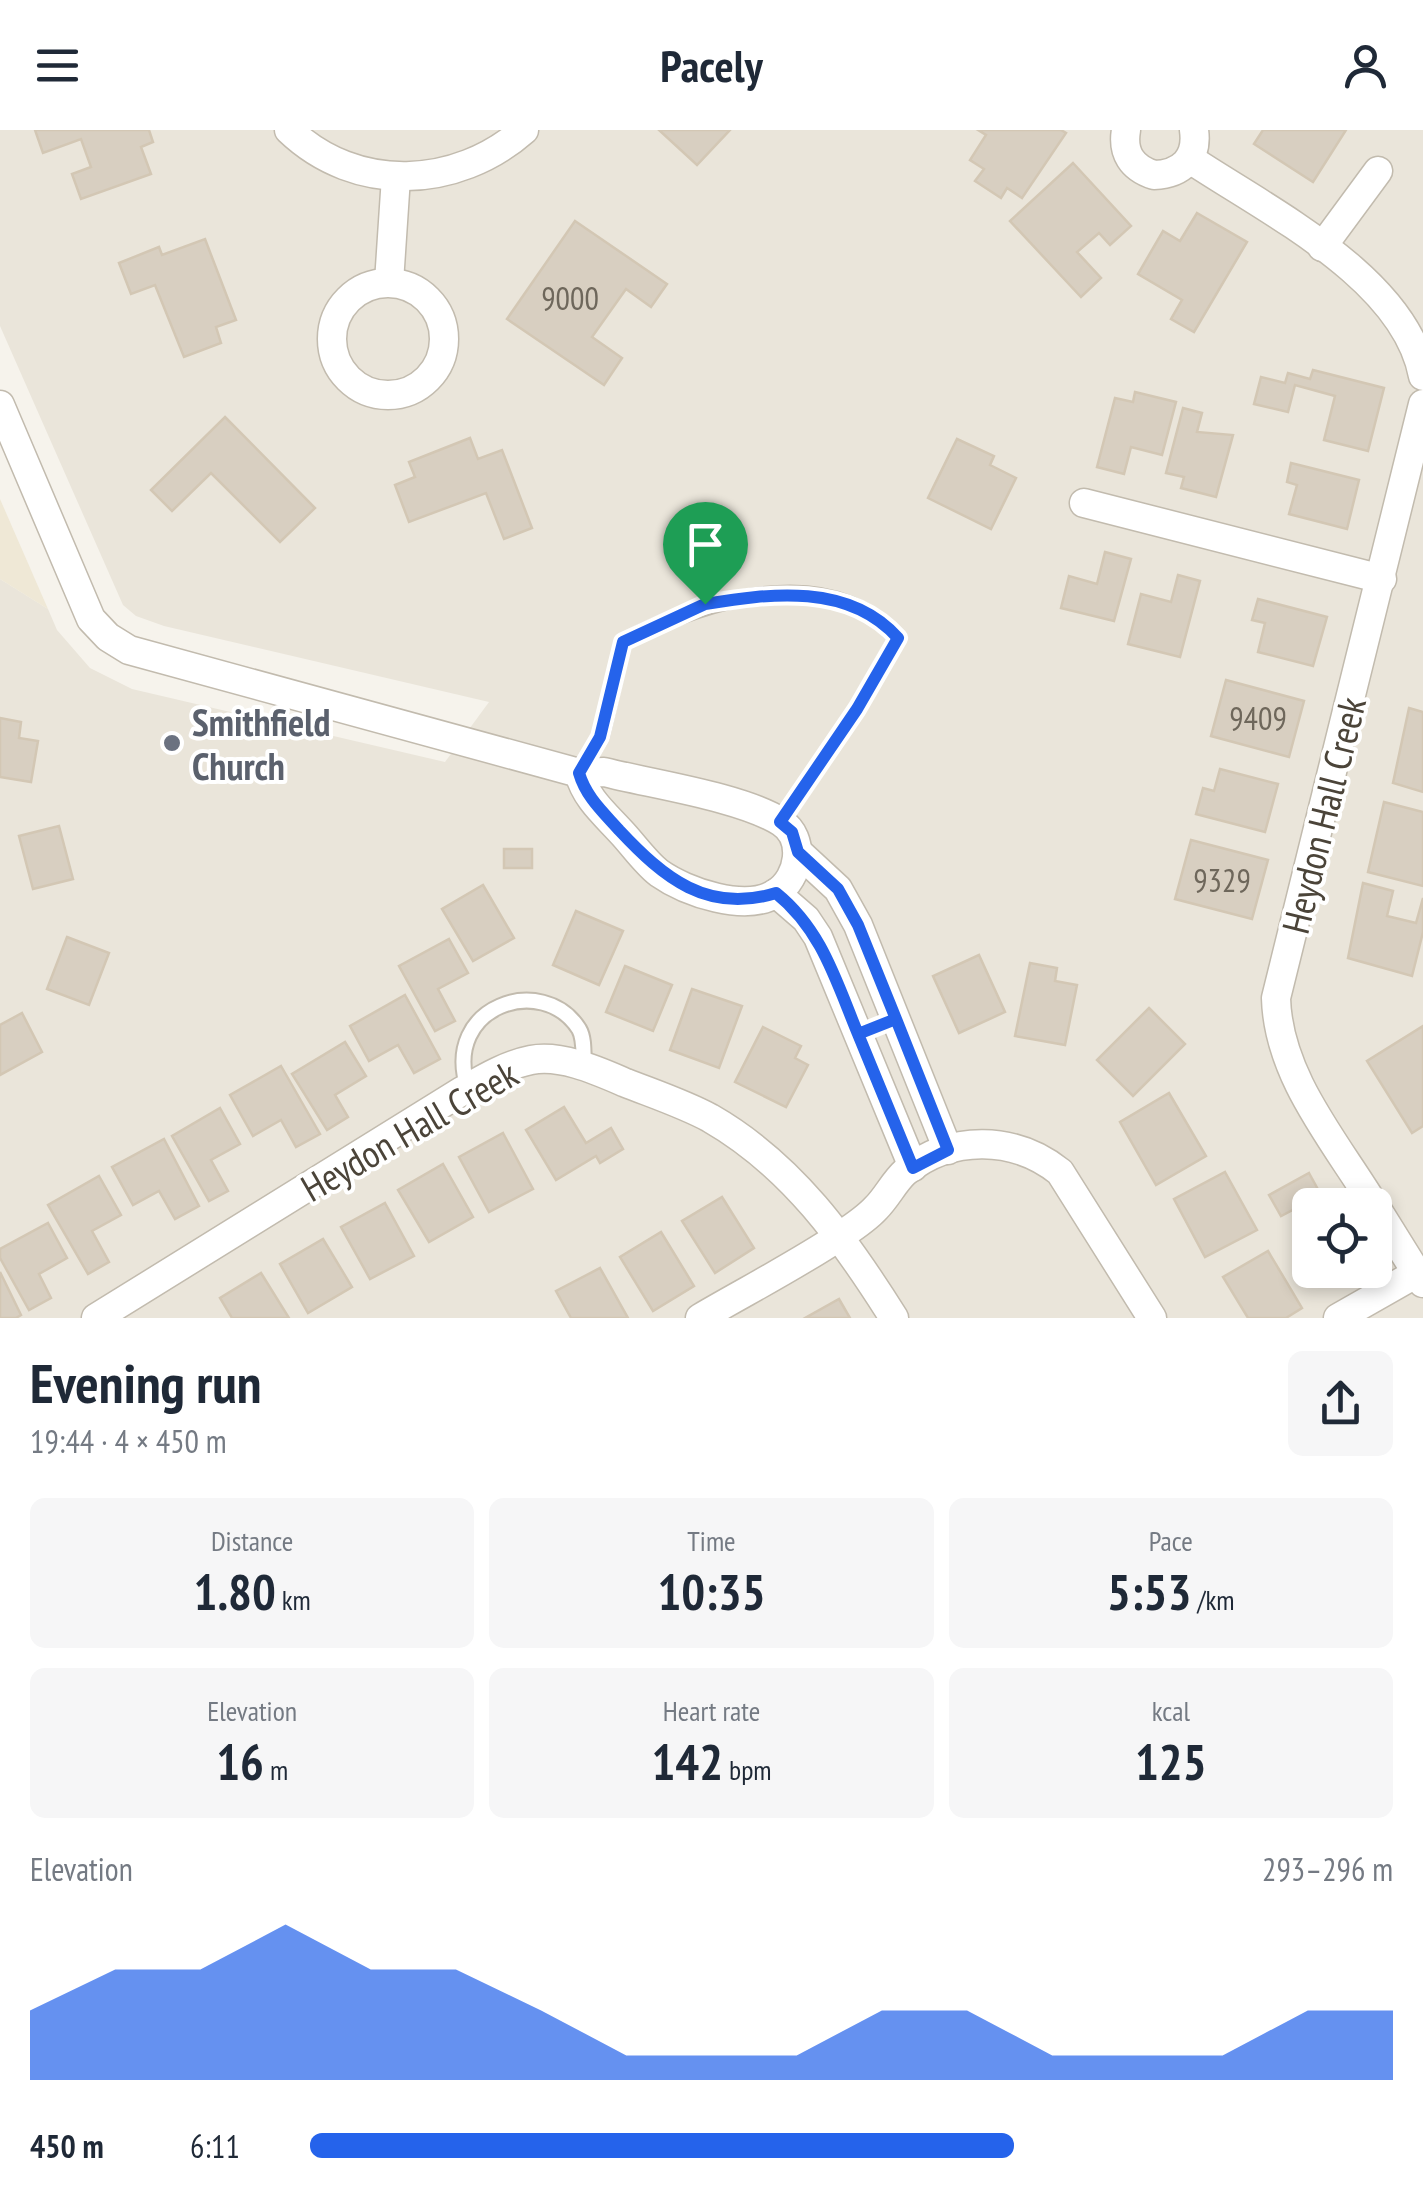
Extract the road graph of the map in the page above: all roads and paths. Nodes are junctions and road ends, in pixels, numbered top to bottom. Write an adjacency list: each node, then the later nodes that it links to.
1 (289, 130): 7 (street)
2 (524, 130): 7 (street)
3 (1126, 130): 5 (street)
4 (1194, 130): 5 (street)
5 (1190, 159): 8 (street)
6 (1378, 171): 8 (street)
7 (396, 177): 9 (street)
8 (1322, 247): 10 (street)
9 (389, 282): 9 (street)
10 (1423, 376)
11 (1423, 404): 14 (street, Heydon Hall Creek)
12 (0, 406): 15 (street)
13 (1084, 502): 14 (street)
14 (1382, 578): 25 (street, Heydon Hall Creek)
15 (579, 773): 16 (street); 16 (lane); 18 (street)
16 (780, 822): 17 (street)
17 (798, 852): 18 (street); 19 (street)
18 (776, 893): 20 (street)
19 (896, 1019): 20 (lane); 23 (street)
20 (858, 1034): 24 (street)
21 (584, 1068): 22 (street, Heydon Hall Creek); 22 (lane); 27 (street, Heydon Hall Creek)
22 (468, 1088): 29 (street, Heydon Hall Creek)
23 (948, 1150): 24 (street); 32 (street)
24 (913, 1168): 27 (street)
25 (1364, 1188)
26 (1392, 1233): 28 (street, Heydon Hall Creek)
27 (839, 1236): 30 (street); 31 (street, Heydon Hall Creek)
28 (1420, 1278): 33 (street)
29 (96, 1318)
30 (700, 1318)
31 (894, 1318)
32 (1152, 1318)
33 (1338, 1318)

